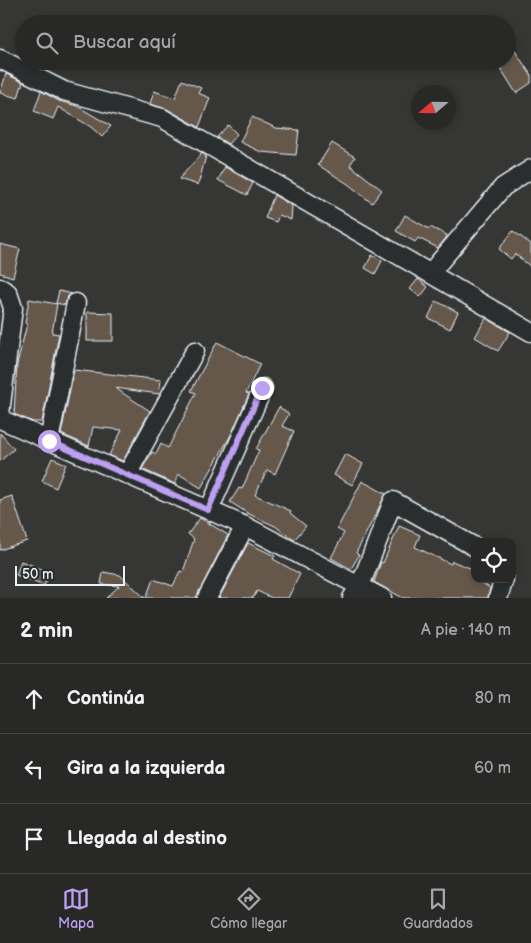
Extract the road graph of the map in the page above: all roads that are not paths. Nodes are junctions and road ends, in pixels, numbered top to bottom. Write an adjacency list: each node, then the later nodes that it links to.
1 (0, 59): 2 (street)
2 (15, 66)
3 (22, 70): 5 (street)
4 (531, 169): 5 (street)
5 (432, 272): 8 (street)
6 (0, 288): 11 (street)
7 (76, 303): 13 (street)
8 (531, 332)
9 (195, 351): 14 (street)
10 (262, 388): 15 (street)
11 (0, 413)
12 (0, 419): 13 (street)
13 (49, 441): 14 (street)
14 (128, 473): 15 (street)
15 (208, 510): 16 (street)
16 (245, 526): 19 (street); 20 (street)
17 (471, 545): 19 (street)
18 (503, 583): 22 (street)
19 (356, 592): 21 (street)
20 (207, 598)
21 (382, 598)
22 (498, 598)

